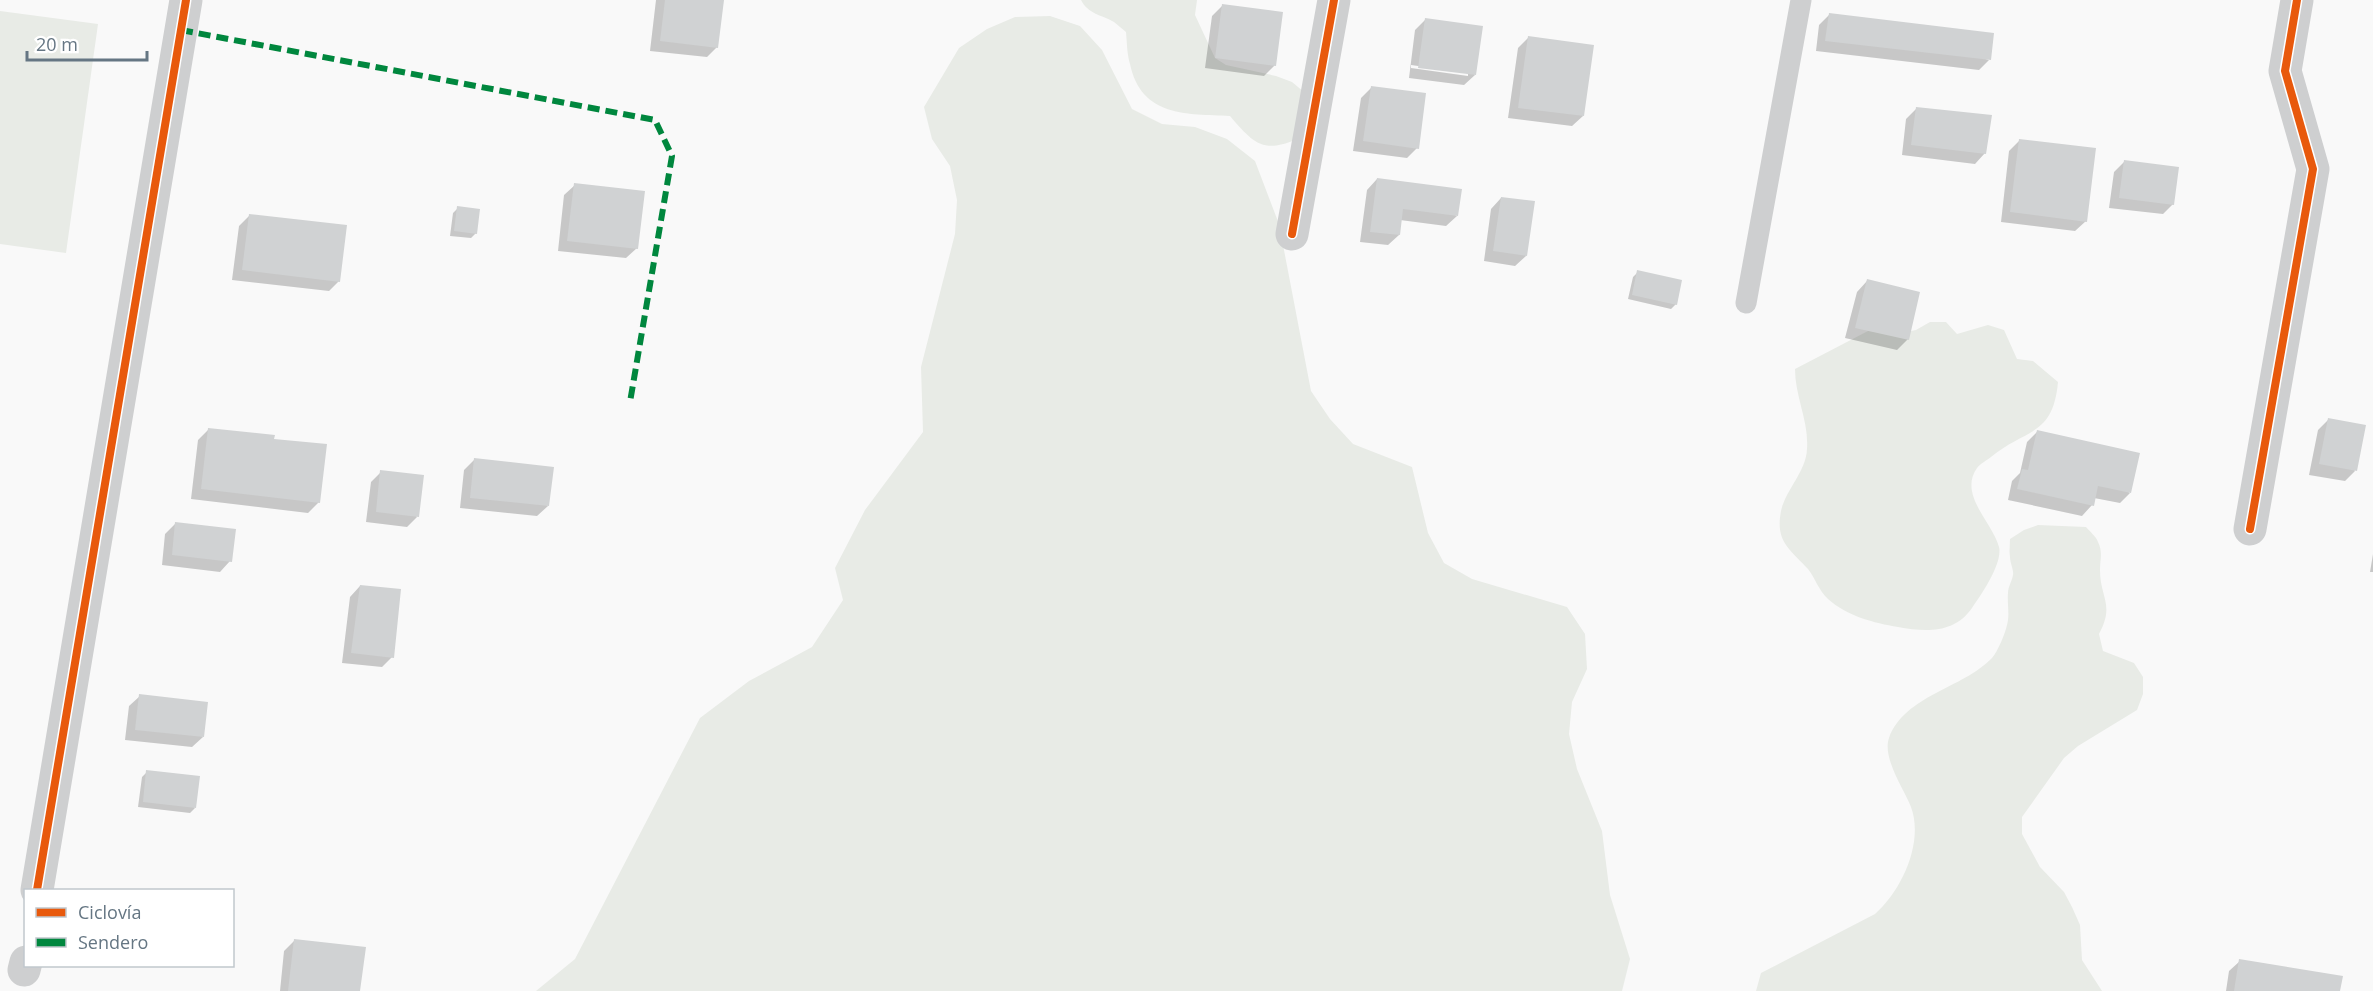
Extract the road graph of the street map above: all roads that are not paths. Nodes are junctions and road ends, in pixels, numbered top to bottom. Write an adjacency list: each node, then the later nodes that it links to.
1 (186, 0): 8 (street)
2 (1334, 0): 5 (street)
3 (1801, 0): 6 (lane)
4 (2297, 0): 7 (street)
5 (1292, 234)
6 (1746, 303)
7 (2250, 529)
8 (37, 889)

